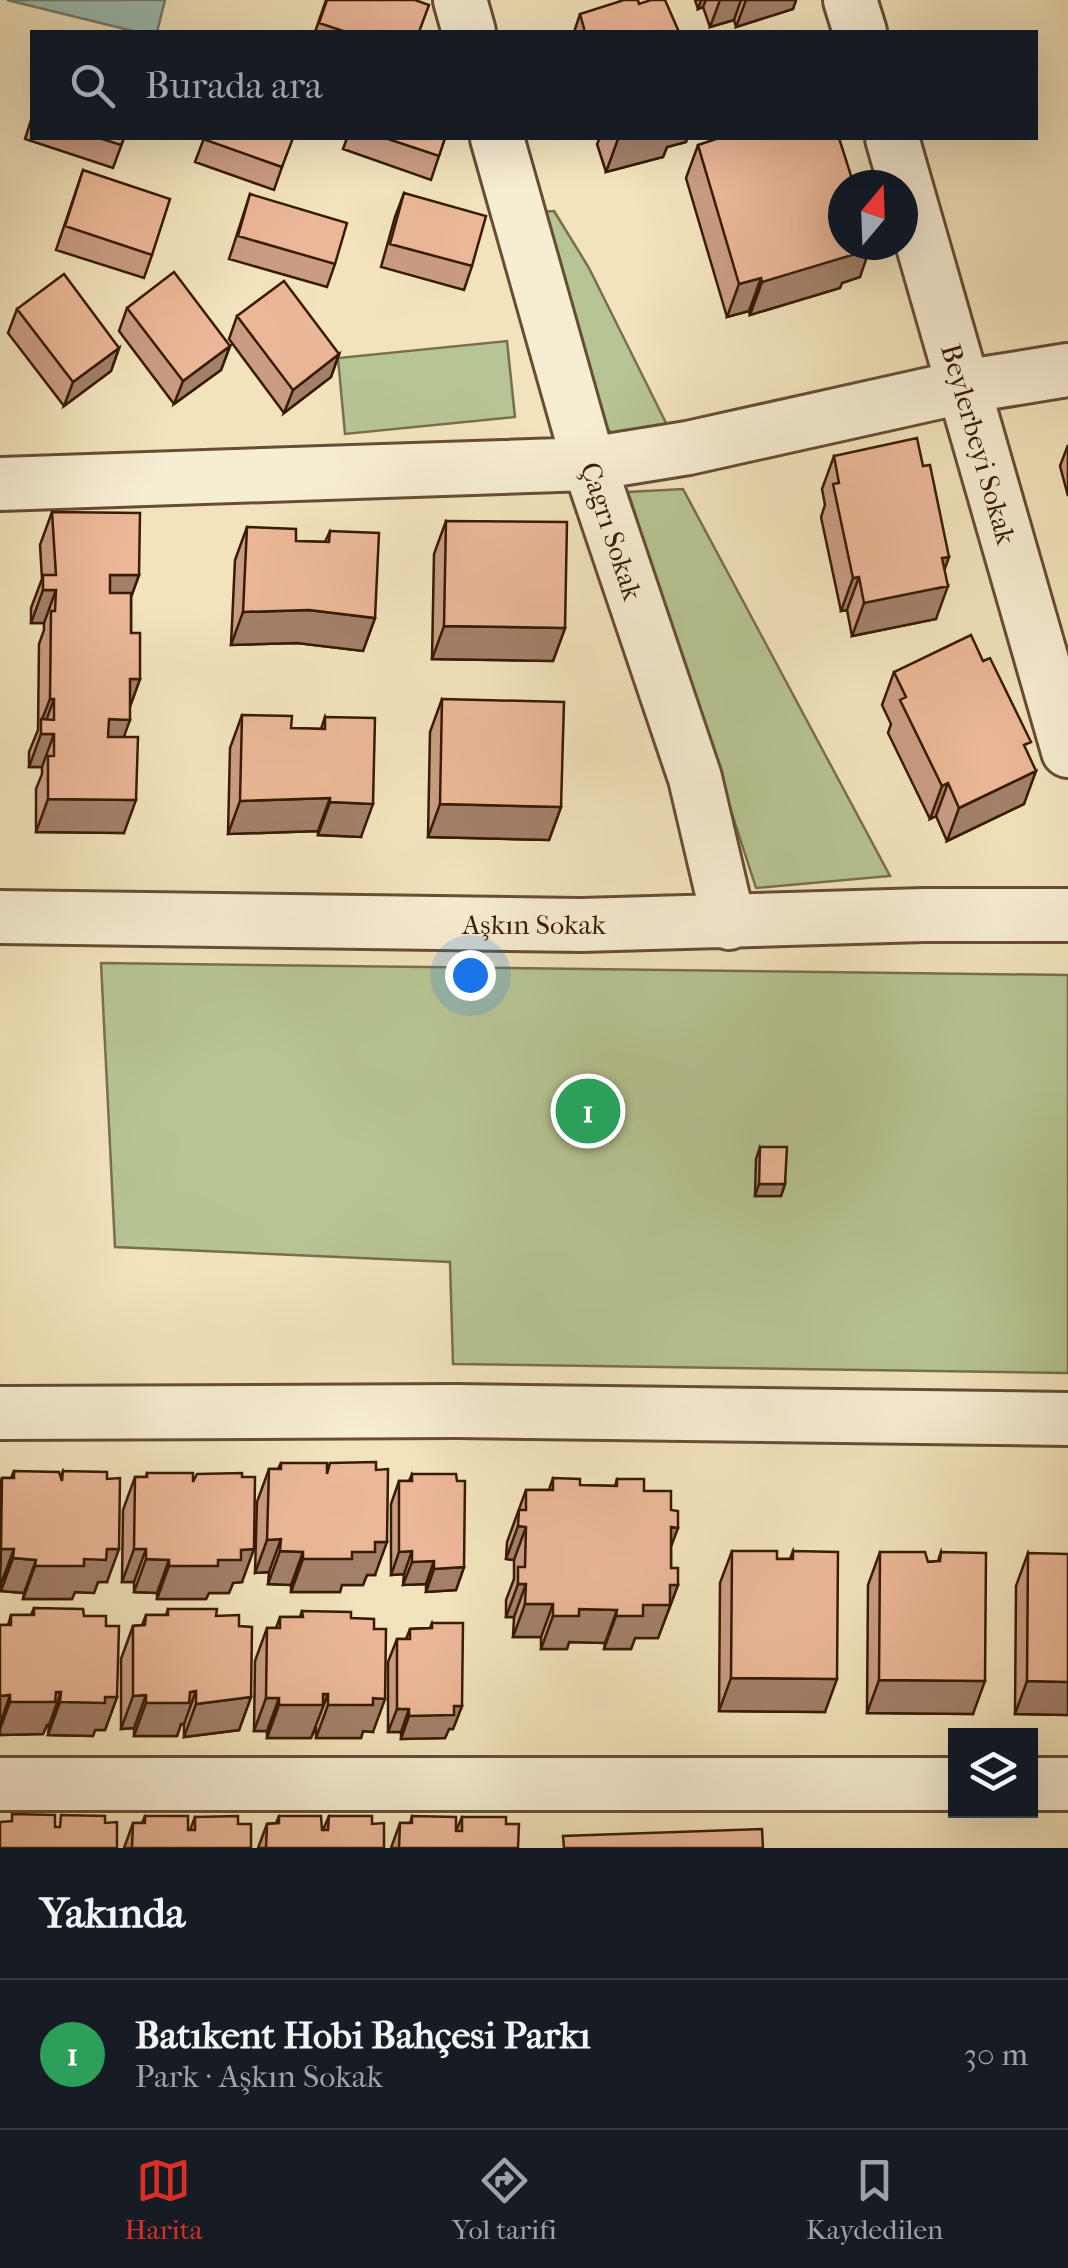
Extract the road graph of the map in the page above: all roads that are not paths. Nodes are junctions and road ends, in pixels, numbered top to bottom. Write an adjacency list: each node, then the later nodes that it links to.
1 (460, 0): 3 (street)
2 (850, 0): 4 (street)
3 (468, 30)
4 (859, 30)
5 (498, 140): 9 (street, Çagrı Sokak)
6 (893, 140): 8 (street, Beylerbeyi Sokak)
7 (1068, 370): 8 (street)
8 (962, 387): 9 (street); 11 (street, Beylerbeyi Sokak)
9 (589, 464): 10 (street); 14 (street, Çagrı Sokak)
10 (0, 484)
11 (1068, 751)
12 (1068, 915): 14 (street, Aşkın Sokak)
13 (0, 917): 14 (street, Aşkın Sokak)
14 (729, 923)
15 (0, 1414): 16 (street)
16 (1068, 1419)
17 (0, 1784): 18 (street)
18 (948, 1784)
19 (1038, 1784): 20 (street)
20 (1068, 1784)

